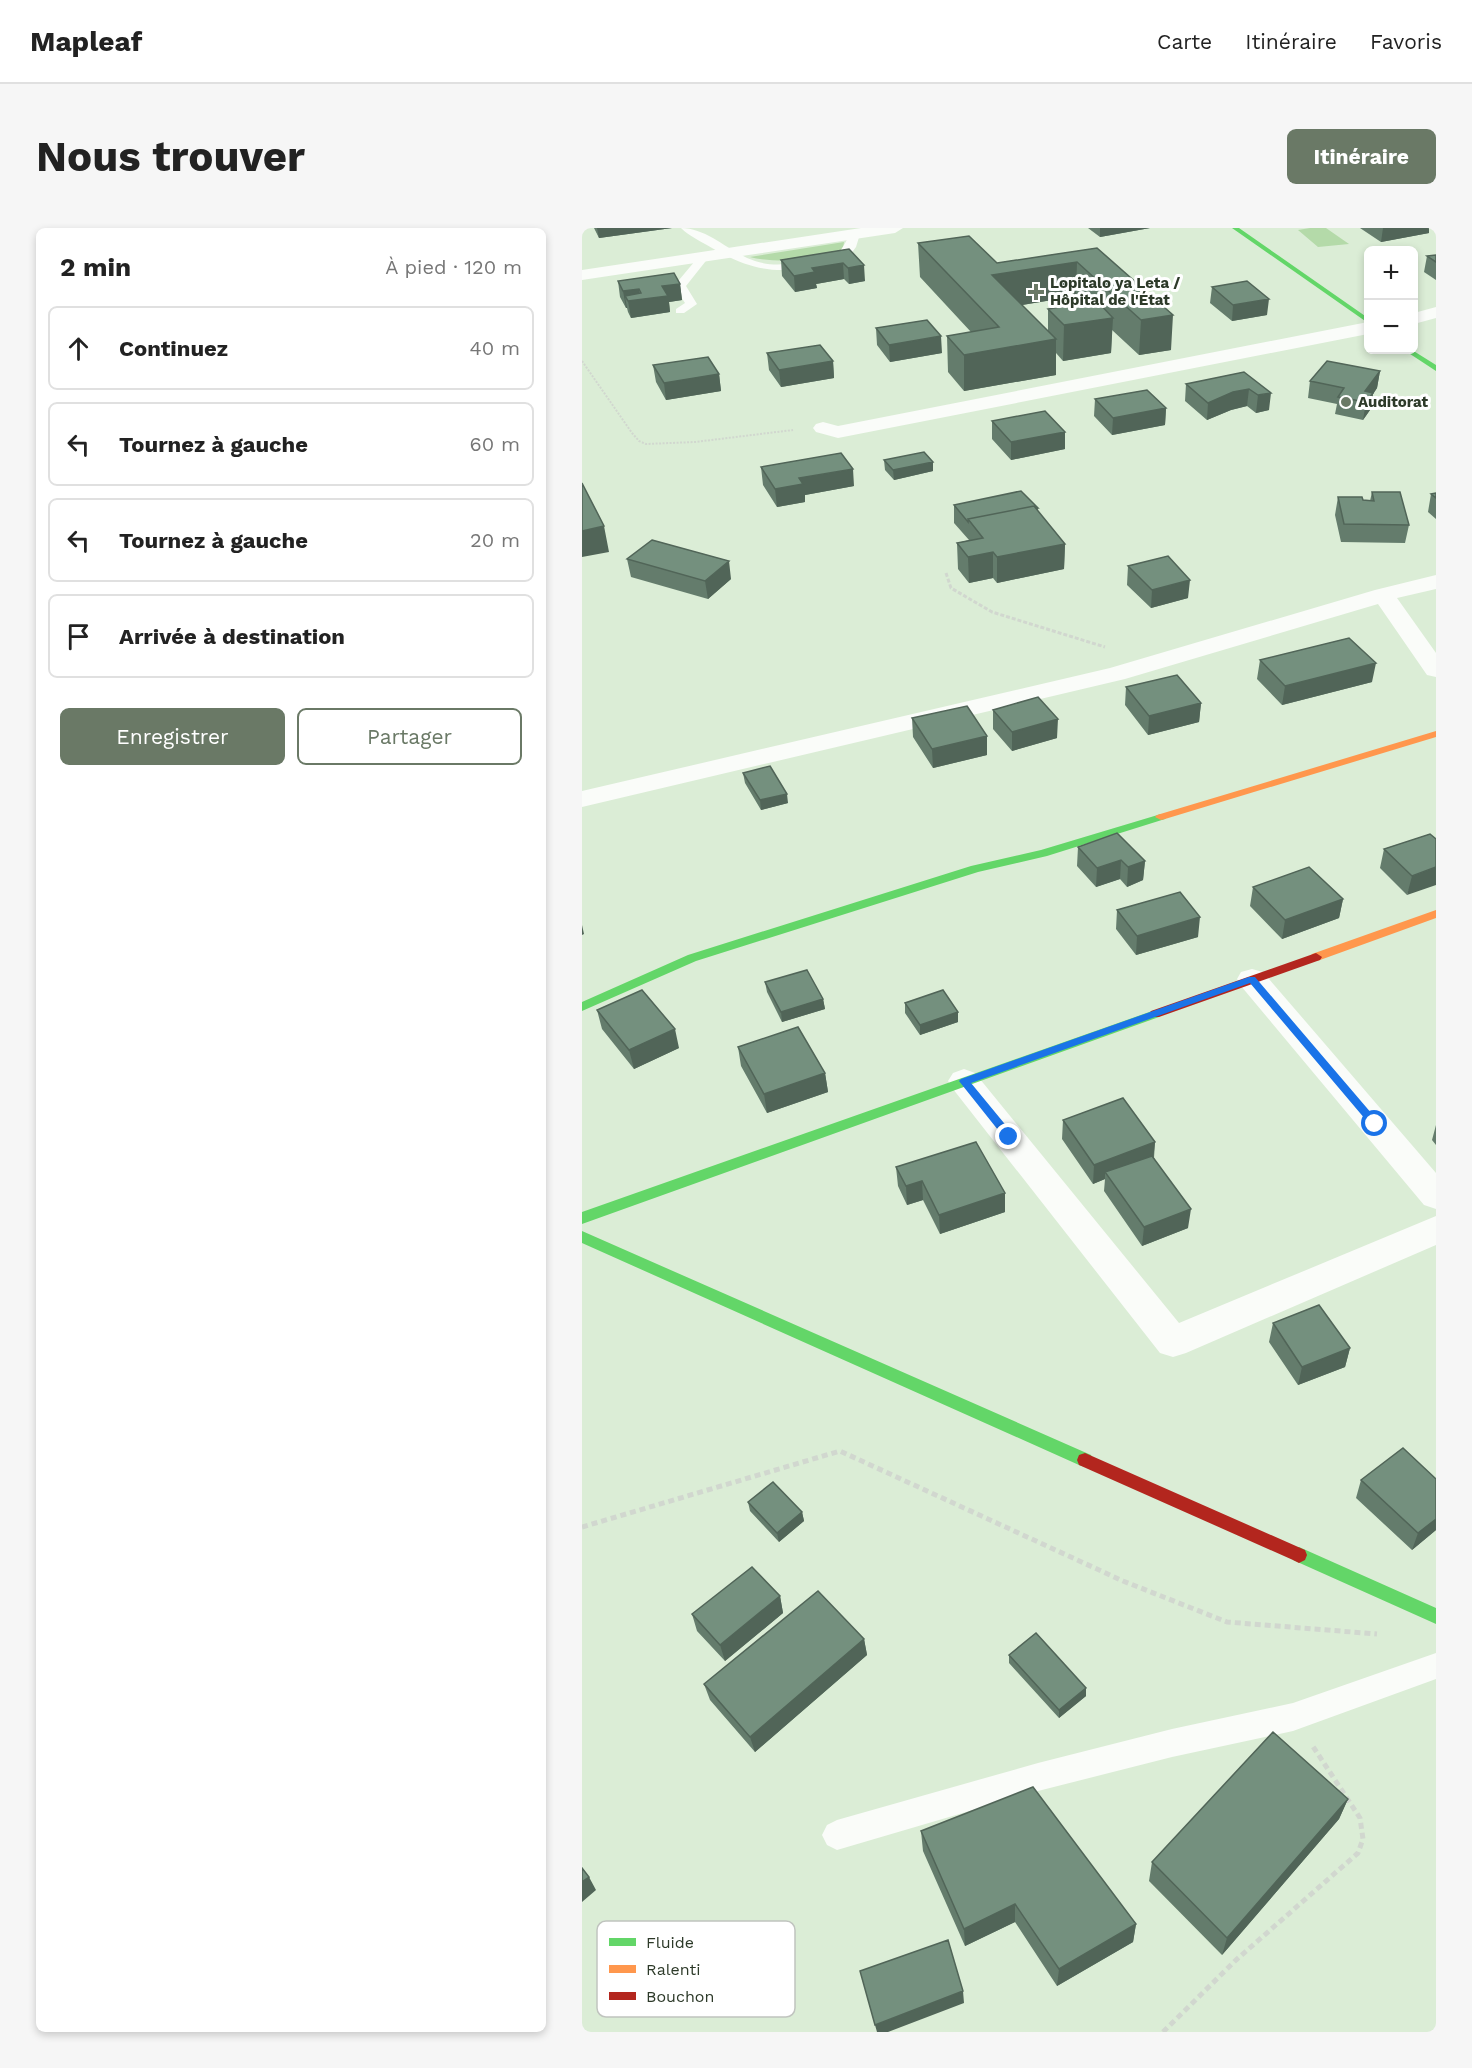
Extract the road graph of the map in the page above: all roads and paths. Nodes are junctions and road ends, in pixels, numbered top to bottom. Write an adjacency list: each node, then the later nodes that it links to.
1 (686, 228): 4 (lane)
2 (895, 228): 4 (street)
3 (1235, 228): 10 (street)
4 (729, 253): 5 (street)
5 (704, 257): 6 (street); 7 (lane)
6 (582, 275)
7 (680, 311)
8 (1436, 312): 9 (street)
9 (1418, 317)
10 (1364, 318)
11 (1364, 329): 15 (street)
12 (1414, 354): 14 (street)
13 (582, 361): 15 (path)
14 (1436, 369)
15 (823, 428)
16 (946, 573): 19 (path)
17 (1436, 582): 18 (street)
18 (1383, 595): 19 (street); 20 (street)
19 (1142, 667): 22 (street)
20 (1436, 670)
21 (1436, 734): 25 (street)
22 (582, 799)
23 (1436, 914): 24 (street)
24 (1252, 979): 26 (street); 27 (street)
25 (582, 1007)
26 (964, 1081): 28 (street); 29 (street)
27 (1436, 1196)
28 (582, 1218)
29 (1436, 1230)
30 (582, 1237): 32 (street)
31 (582, 1527): 33 (path)
32 (1436, 1616)
33 (1389, 1635)
34 (1436, 1666): 35 (lane)
35 (1293, 1717): 36 (lane); 37 (path)
36 (837, 1835)
37 (1163, 2032)

